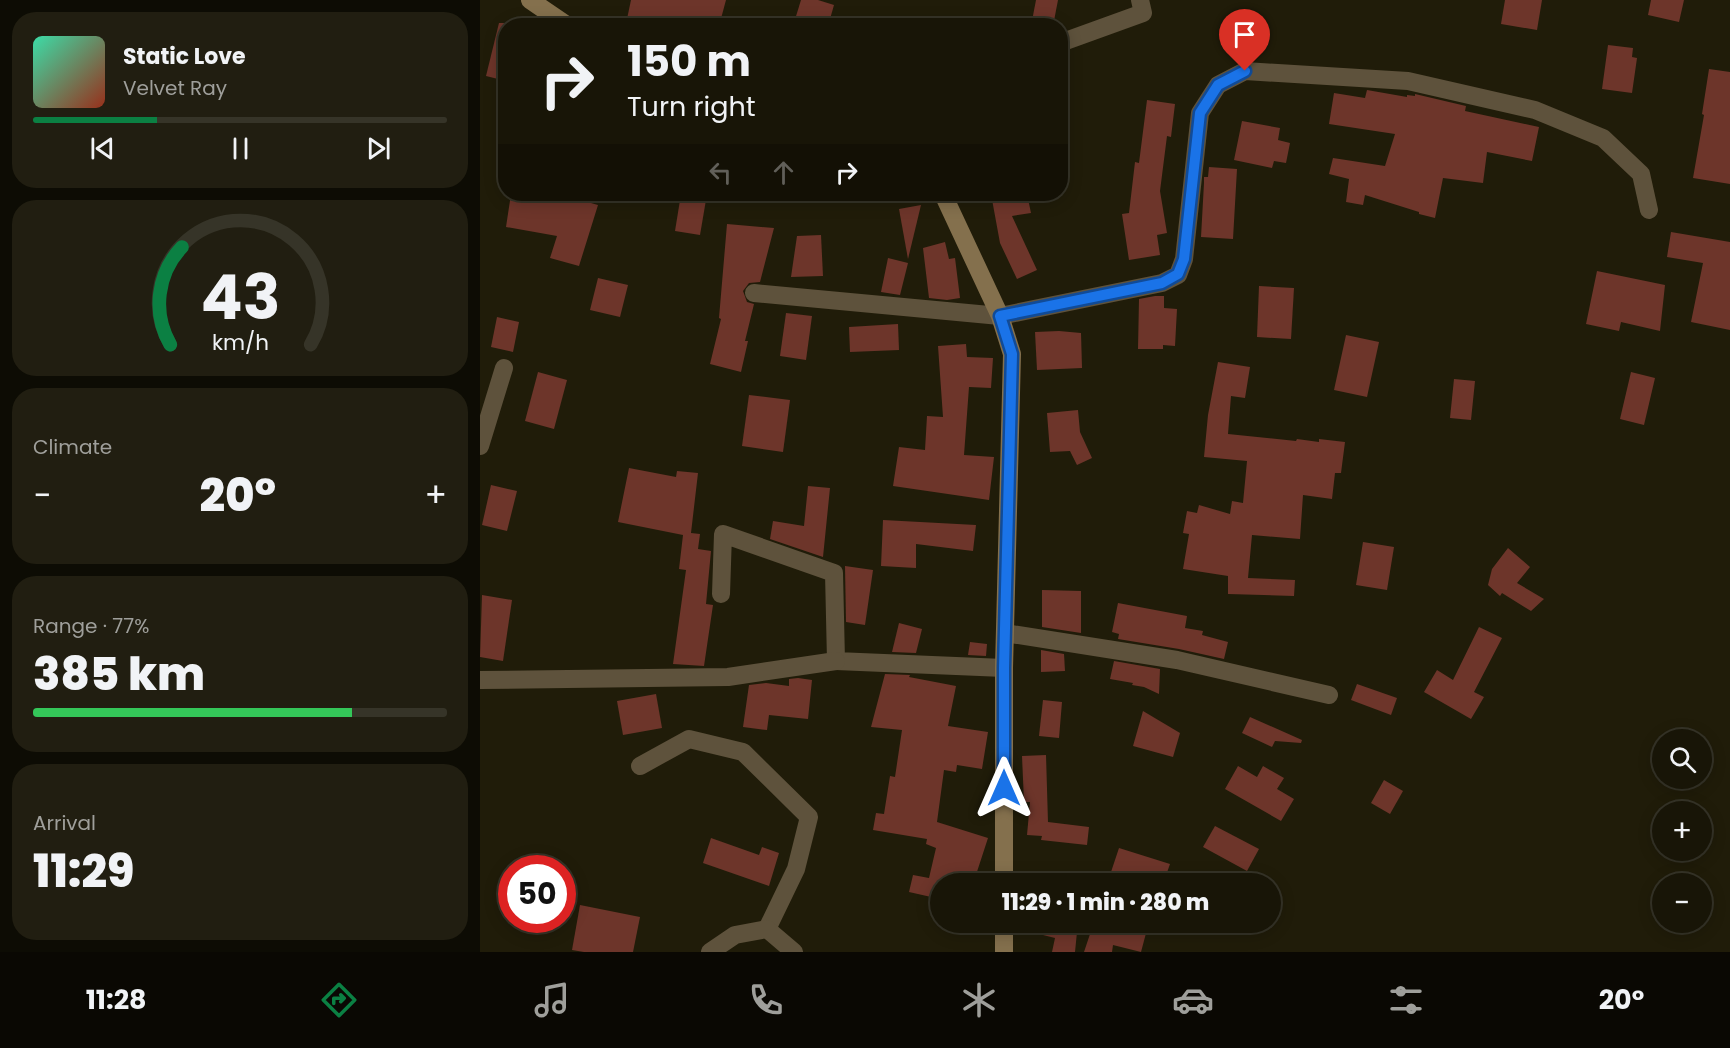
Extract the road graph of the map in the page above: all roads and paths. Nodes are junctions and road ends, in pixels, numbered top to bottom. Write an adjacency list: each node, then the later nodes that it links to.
1 (530, 0): 3 (main road)
2 (1140, 0): 4 (street)
3 (556, 18)
4 (1068, 40)
5 (946, 201): 8 (main road)
6 (1649, 210): 8 (street)
7 (754, 293): 8 (street)
8 (1000, 316): 12 (main road)
9 (504, 368): 10 (street)
10 (480, 446)
11 (721, 594): 13 (street)
12 (1005, 633): 14 (main road); 16 (street)
13 (836, 661): 14 (street); 15 (street)
14 (1004, 668): 18 (main road)
15 (480, 680)
16 (1329, 695)
17 (640, 766): 19 (street)
18 (1004, 873)
19 (767, 929): 21 (street); 22 (street)
20 (1004, 933): 23 (main road)
21 (711, 952)
22 (794, 952)
23 (1004, 952)

